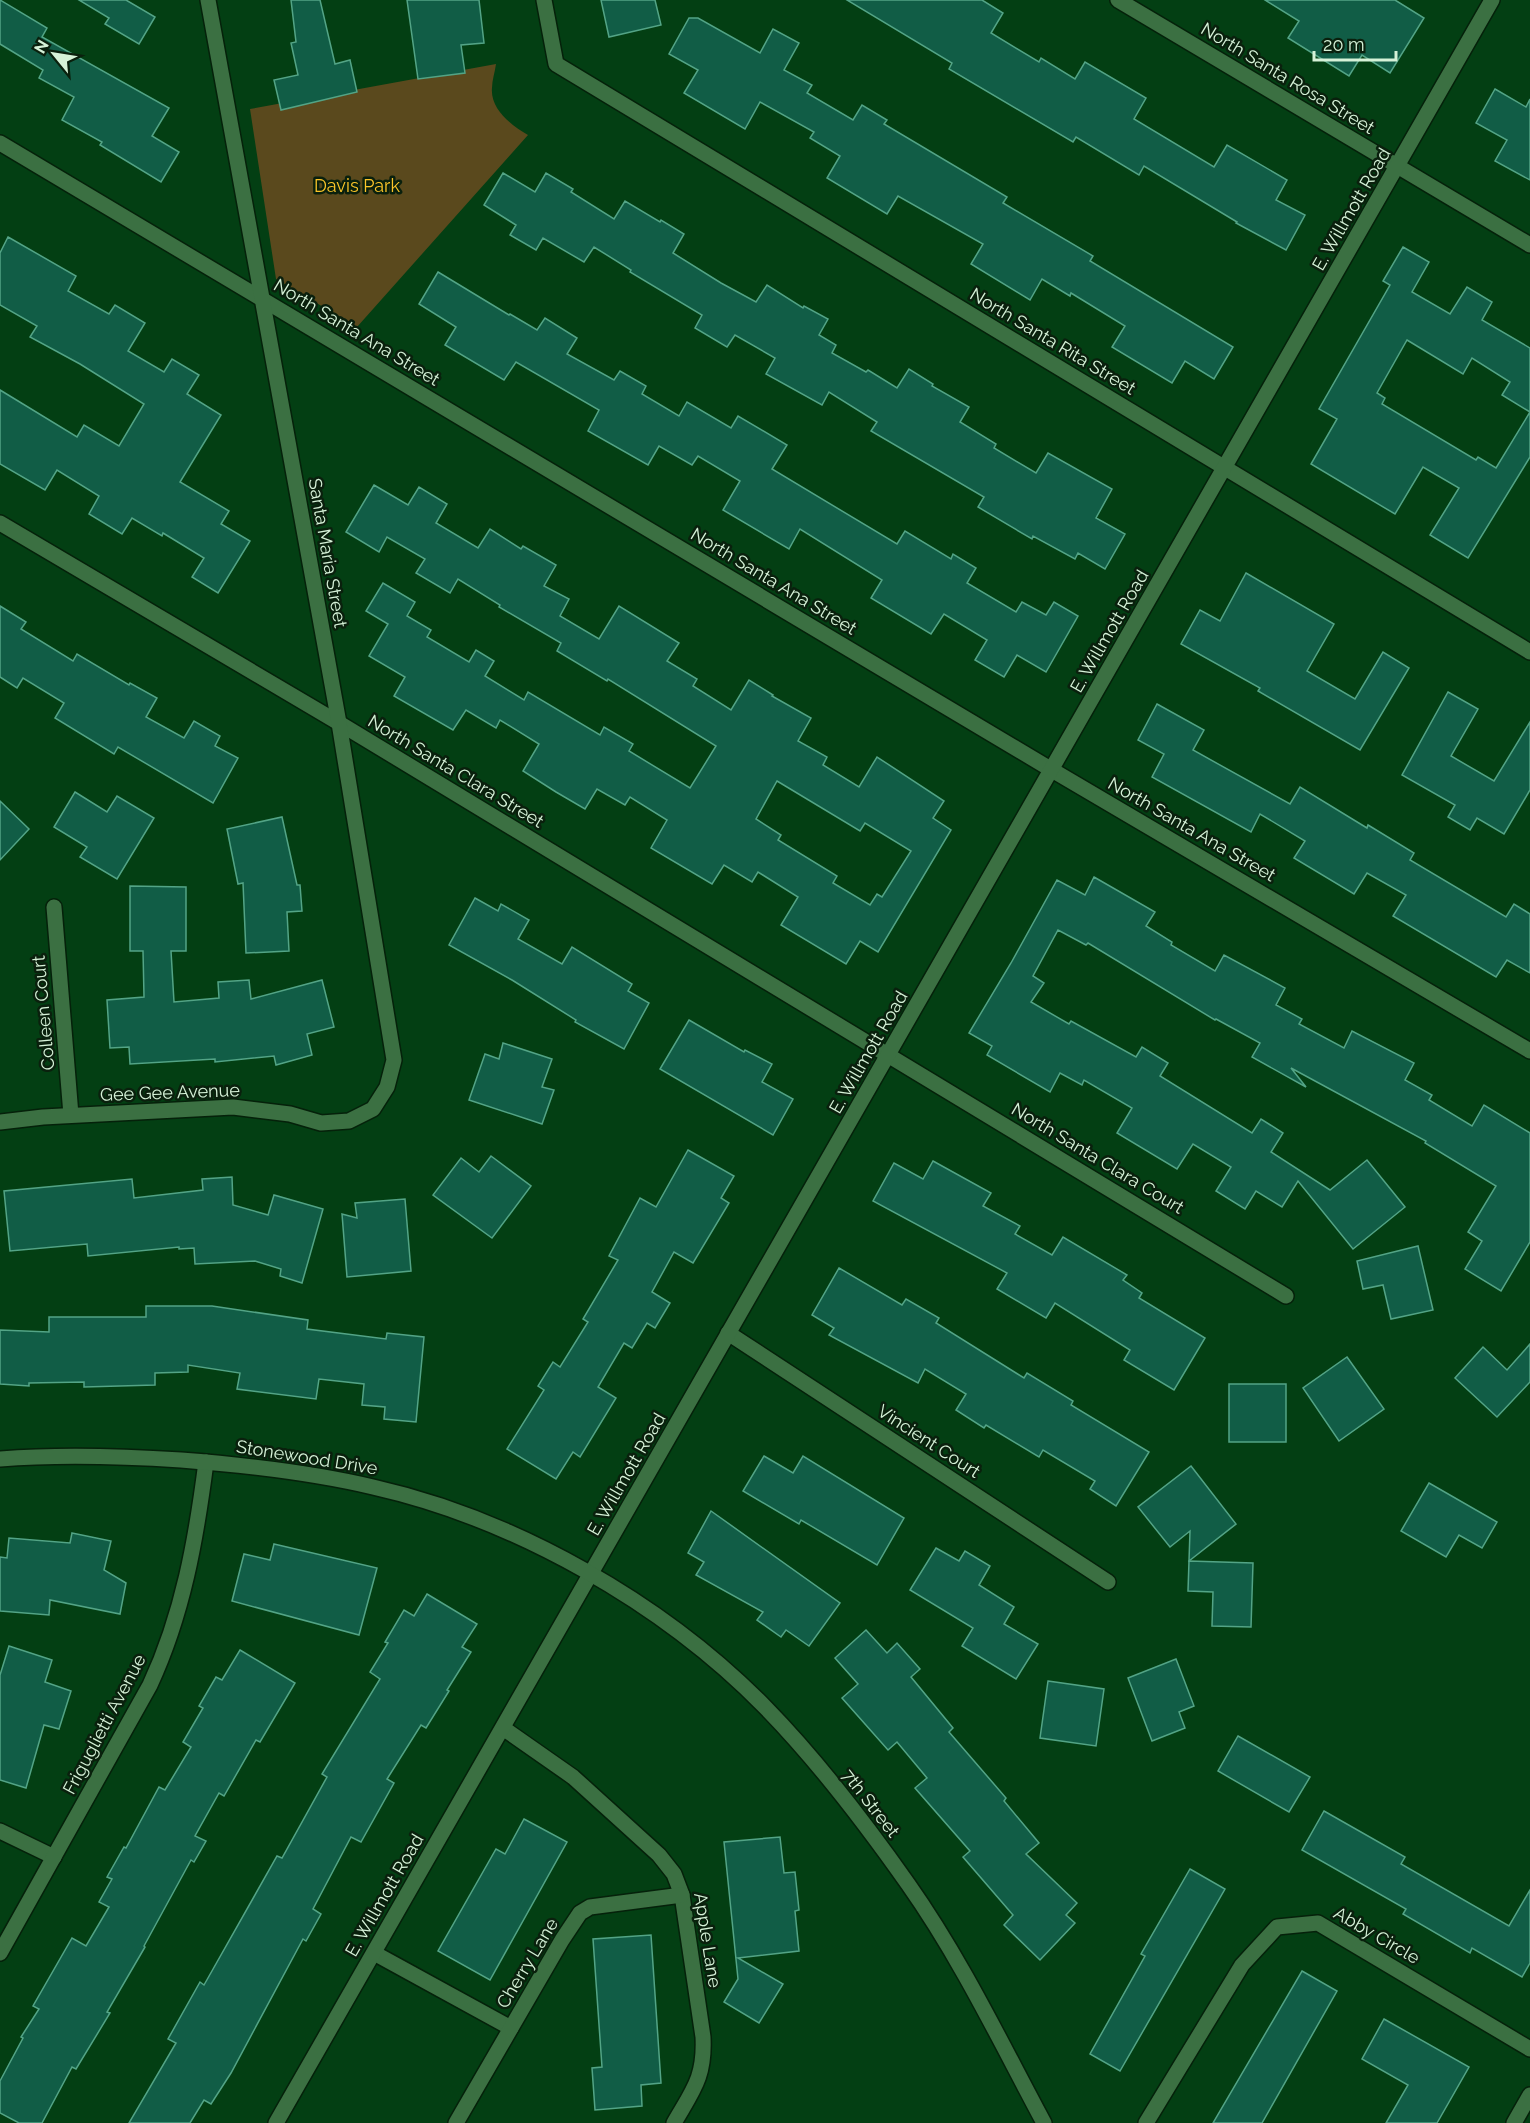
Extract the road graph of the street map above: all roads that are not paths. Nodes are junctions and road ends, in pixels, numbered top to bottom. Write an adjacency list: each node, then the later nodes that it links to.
1 (208, 0): 8 (street, Santa Maria Street)
2 (544, 0): 9 (street, North Santa Rita Street)
3 (1118, 0): 6 (street, North Santa Rosa Street)
4 (1492, 0): 6 (street, E. Willmott Road)
5 (0, 142): 8 (street, North Santa Ana Street)
6 (1398, 167): 7 (street, North Santa Rosa Street); 9 (street, E. Willmott Road)
7 (1530, 245)
8 (262, 298): 12 (street, Santa Maria Street); 13 (street, North Santa Ana Street)
9 (1225, 467): 11 (street, North Santa Rita Street); 13 (street, E. Willmott Road)
10 (0, 523): 12 (street, North Santa Clara Street)
11 (1530, 652)
12 (339, 723): 16 (street, North Santa Clara Street); 17 (street, Santa Maria Street)
13 (1052, 770): 15 (street, North Santa Ana Street); 16 (street, E. Willmott Road)
14 (54, 907): 18 (street, Colleen Court)
15 (1530, 1051)
16 (890, 1054): 20 (street, North Santa Clara Court); 21 (street, E. Willmott Road)
17 (373, 1109): 18 (street, Gee Gee Avenue)
18 (71, 1115): 19 (street, Gee Gee Avenue)
19 (0, 1122)
20 (1286, 1296)
21 (728, 1333): 24 (street, E. Willmott Road); 25 (street, Vincient Court)
22 (0, 1459): 23 (street, Stonewood Drive)
23 (206, 1462): 24 (street, Stonewood Drive); 28 (street, Friguglietti Avenue)
24 (590, 1574): 26 (street, E. Willmott Road); 38 (street, 7th Street)
25 (1108, 1582)
26 (502, 1728): 29 (street, Apple Lane); 31 (street, E. Willmott Road)
27 (0, 1832): 28 (street)
28 (54, 1857): 30 (street, Friguglietti Avenue)
29 (682, 1895): 32 (street, Cherry Lane); 37 (street, Apple Lane)
30 (0, 1953)
31 (374, 1953): 32 (street); 35 (street, E. Willmott Road)
32 (511, 2028): 36 (street, Cherry Lane)
33 (1530, 2049): 39 (street, Abby Circle)
34 (1530, 2095): 40 (street)
35 (276, 2123)
36 (456, 2123)
37 (674, 2123)
38 (1044, 2123)
39 (1146, 2123)
40 (1514, 2123)

